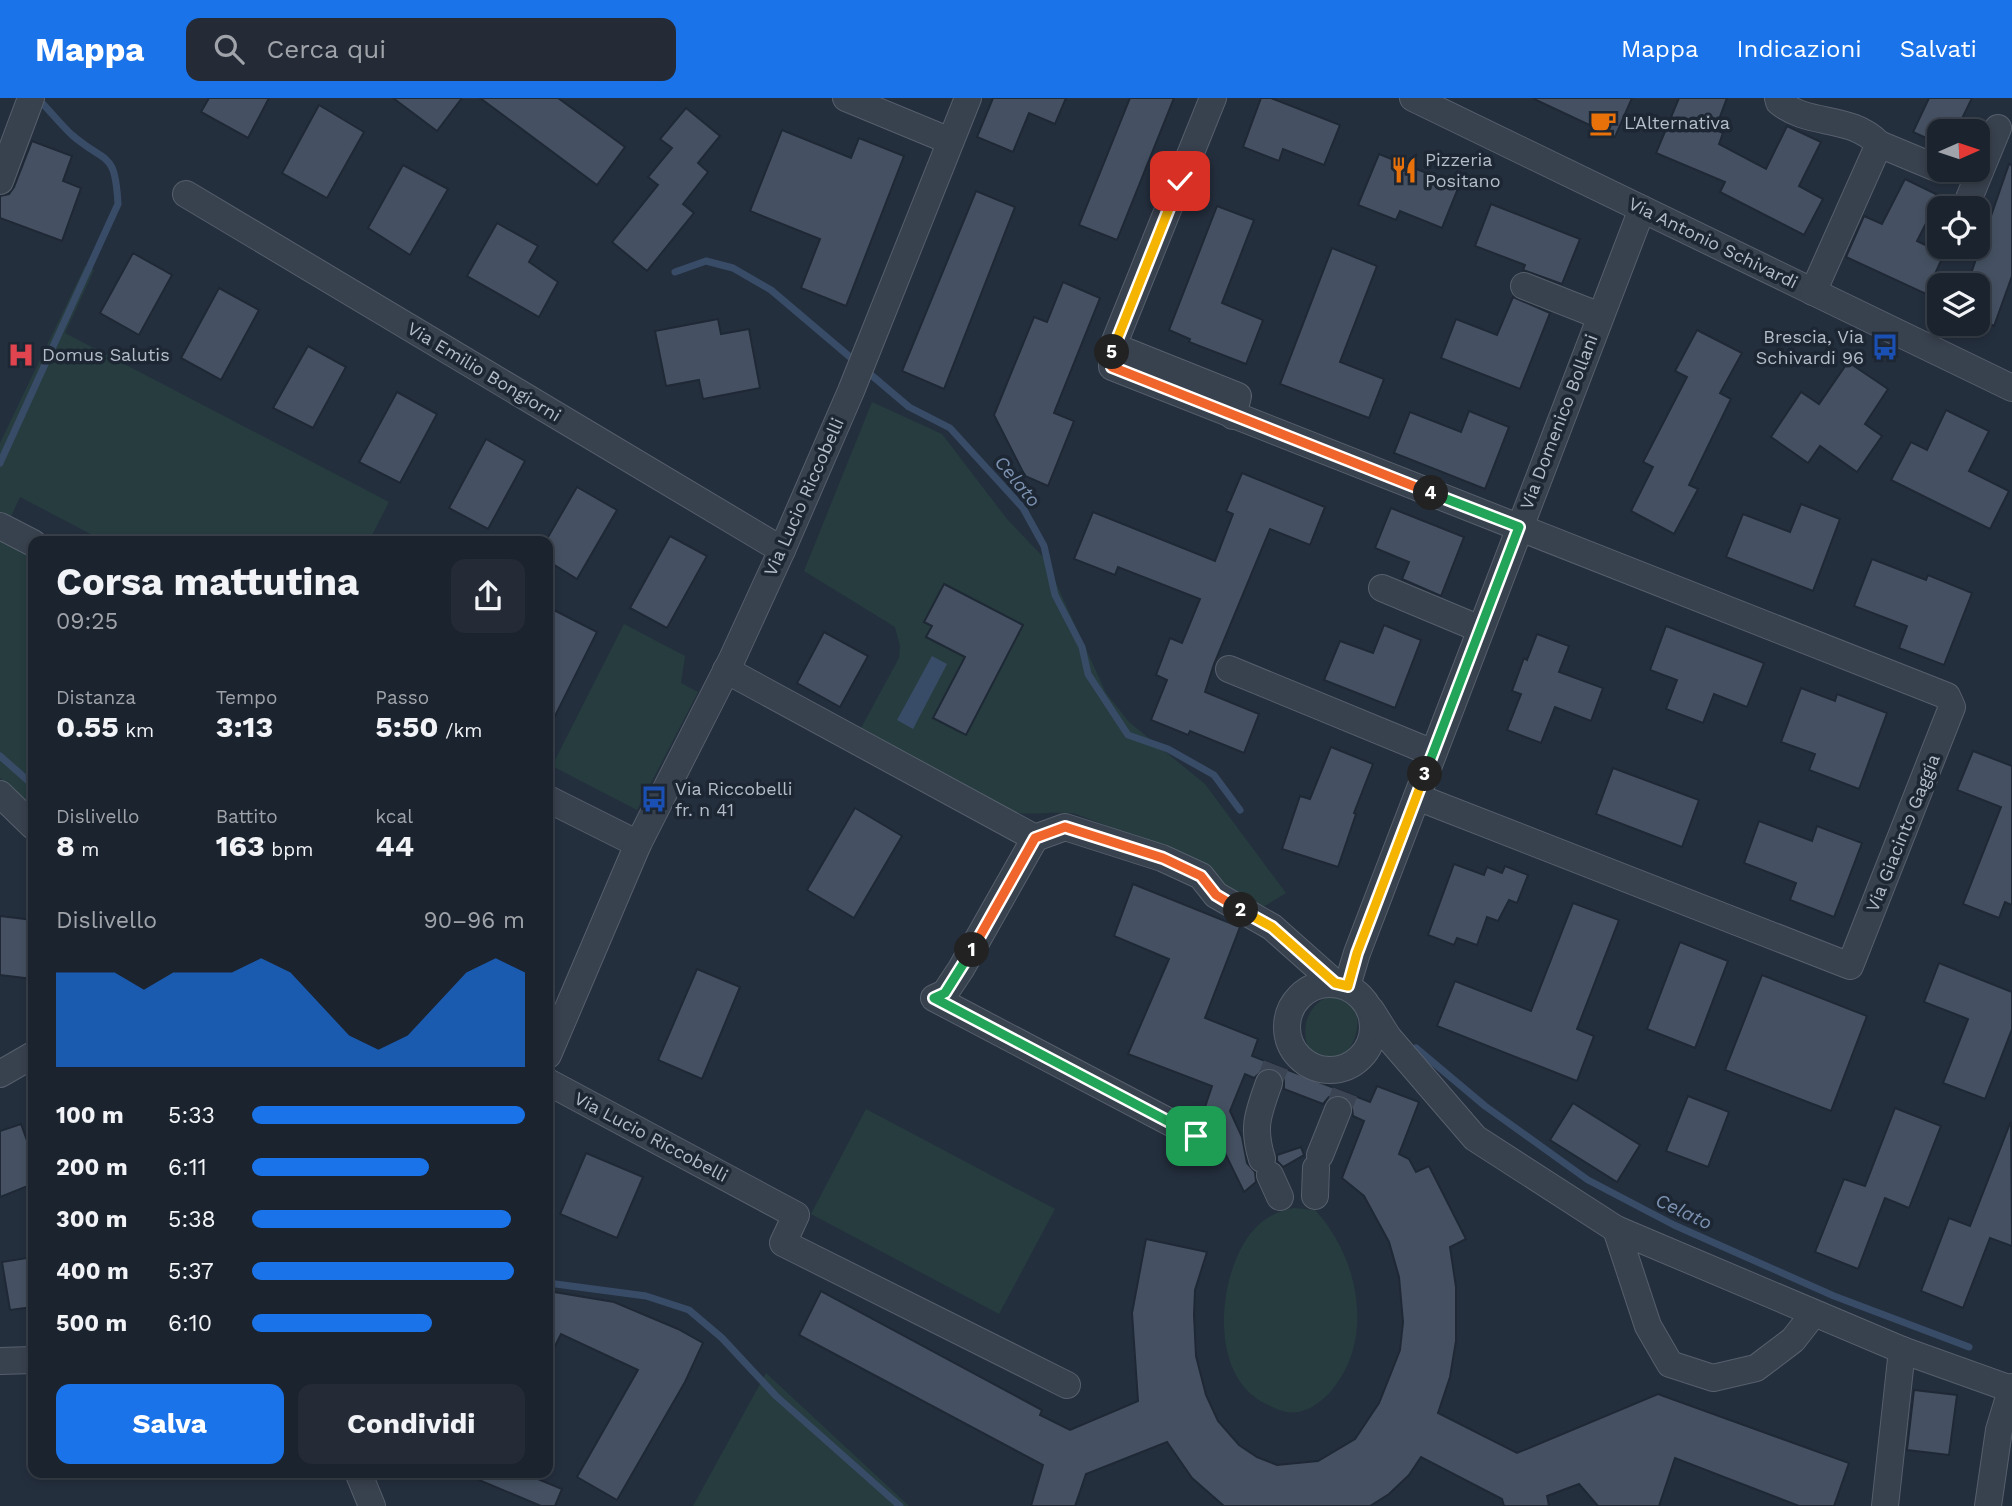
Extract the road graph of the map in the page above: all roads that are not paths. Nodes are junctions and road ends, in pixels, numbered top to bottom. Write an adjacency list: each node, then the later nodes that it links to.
1 (846, 98): 8 (street)
2 (968, 98): 8 (street, Via Lucio Riccobelli)
3 (1213, 98): 21 (street)
4 (1413, 98): 15 (street, Via Antonio Schivardi)
5 (1778, 98): 9 (street)
6 (30, 100): 11 (street)
7 (1998, 128): 12 (street)
8 (950, 141): 23 (street, Via Lucio Riccobelli)
9 (1879, 144): 10 (street); 17 (street)
10 (1927, 164)
11 (0, 181)
12 (1974, 183): 14 (street)
13 (186, 194): 23 (street, Via Emilio Bongiorni)
14 (1969, 196)
15 (1642, 209): 17 (street, Via Antonio Schivardi); 18 (street, Via Domenico Bollani)
16 (1524, 286): 18 (street)
17 (1813, 292): 19 (street, Via Antonio Schivardi)
18 (1600, 316): 21 (street, Via Domenico Bollani)
19 (2012, 388)
20 (0, 526): 22 (street)
21 (1519, 527): 25 (street, Via Domenico Bollani); 30 (street, Via Giacinto Gaggia)
22 (28, 540)
23 (782, 550): 27 (street, Via Lucio Riccobelli)
24 (1382, 588): 25 (street)
25 (1480, 629): 28 (street, Via Domenico Bollani)
26 (1229, 669): 28 (street)
27 (726, 670): 33 (street); 34 (street, Via Lucio Riccobelli)
28 (1433, 753): 30 (street, Via Domenico Bollani)
29 (0, 794): 32 (street)
30 (1416, 797): 35 (street, Via Domenico Bollani)
31 (553, 802): 34 (street)
32 (28, 821)
33 (1035, 838): 35 (street); 43 (street)
34 (638, 844): 37 (street, Via Lucio Riccobelli)
35 (1341, 985): 36 (street); 39 (street)
36 (1371, 1010): 42 (street); 46 (street)
37 (553, 1043)
38 (28, 1058): 40 (street)
39 (1281, 1068): 42 (street); 44 (street)
40 (0, 1074)
41 (553, 1085): 51 (street, Via Lucio Riccobelli)
42 (1343, 1090): 45 (street)
43 (1196, 1136)
44 (1271, 1177)
45 (1315, 1196)
46 (1616, 1229): 47 (street); 47 (street)
47 (1814, 1313): 48 (street)
48 (1902, 1350): 52 (street); 57 (street)
49 (28, 1360): 50 (street)
50 (0, 1361)
51 (1067, 1385)
52 (2011, 1388): 58 (street)
53 (360, 1478): 55 (street)
54 (377, 1478): 56 (street)
55 (372, 1506)
56 (379, 1506)
57 (1885, 1506)
58 (1988, 1506)

